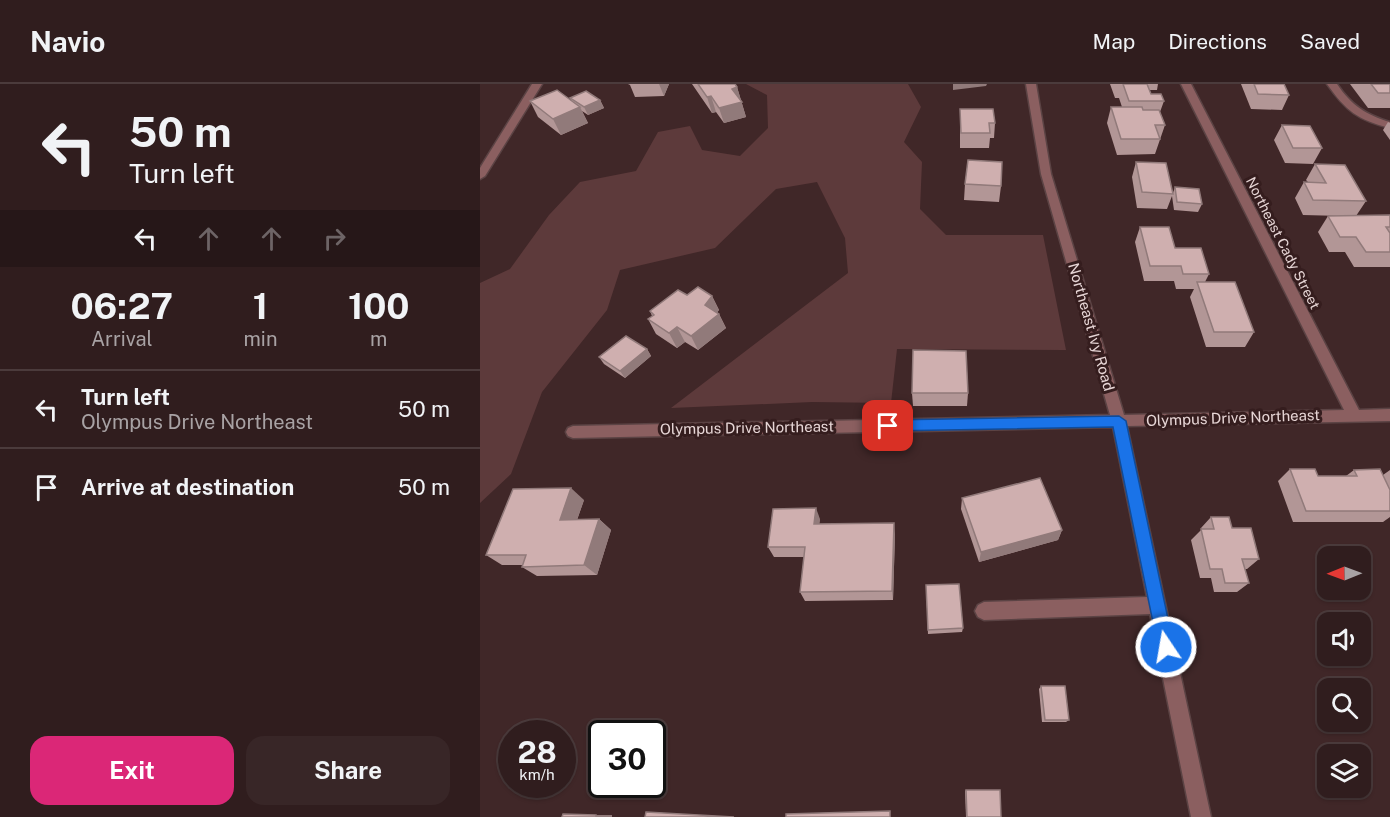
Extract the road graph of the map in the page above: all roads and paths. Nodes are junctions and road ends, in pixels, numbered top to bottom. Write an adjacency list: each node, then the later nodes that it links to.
1 (537, 84): 6 (street)
2 (1031, 84): 9 (street, Northeast Ivy Road)
3 (1186, 84): 7 (street, Northeast Cady Street)
4 (1332, 84): 5 (street)
5 (1390, 125)
6 (480, 176)
7 (1354, 415): 8 (street, Olympus Drive Northeast); 9 (street, Olympus Drive Northeast)
8 (1390, 415)
9 (1119, 421): 10 (street, Olympus Drive Northeast); 11 (street, Northeast Ivy Road)
10 (573, 432)
11 (1157, 605): 12 (street); 13 (street, Northeast Ivy Road)
12 (984, 611)
13 (1201, 817)

